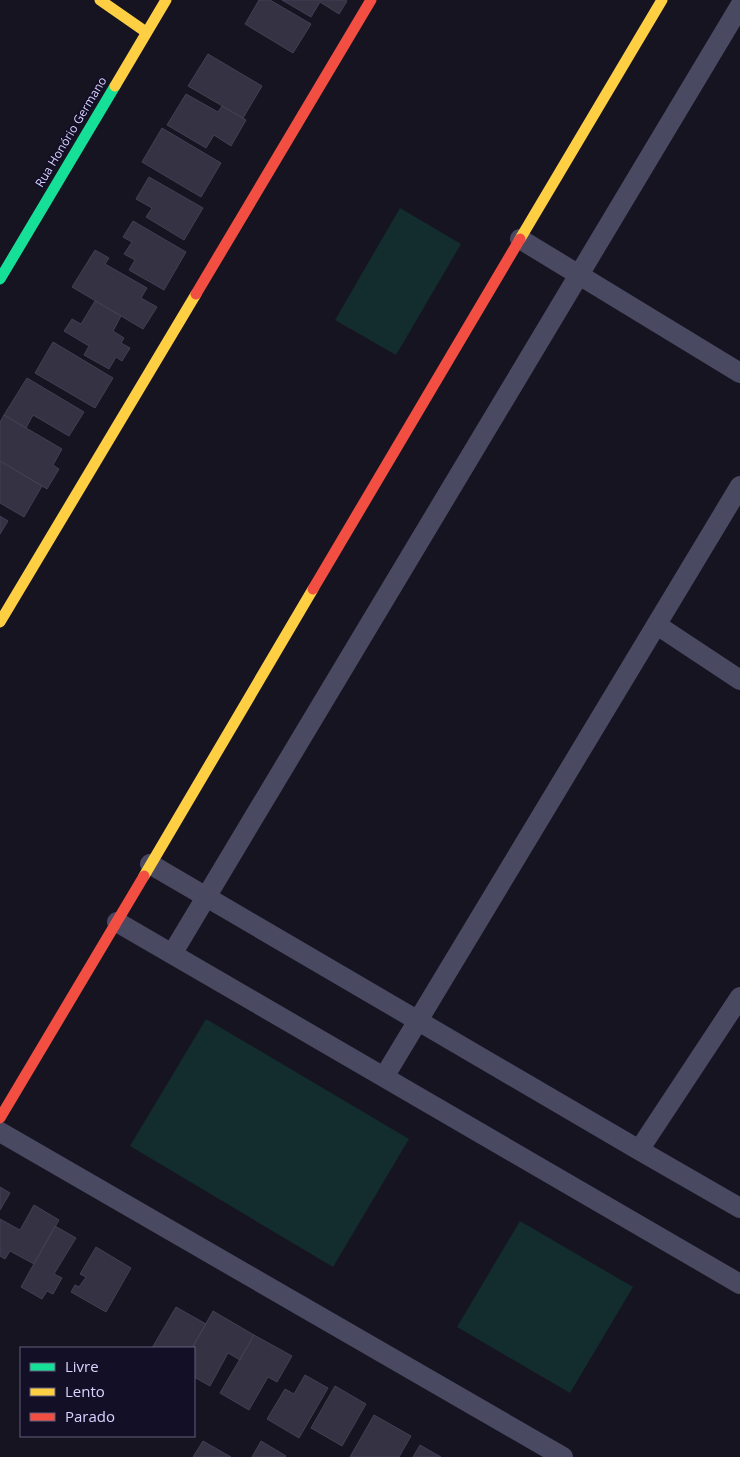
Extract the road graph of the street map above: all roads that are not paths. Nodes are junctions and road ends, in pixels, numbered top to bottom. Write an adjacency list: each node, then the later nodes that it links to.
1 (100, 0): 6 (street)
2 (166, 0): 6 (street, Rua Honório Germano)
3 (371, 0): 12 (street)
4 (662, 0): 7 (street)
5 (740, 6): 8 (street)
6 (146, 32): 9 (street, Rua Honório Germano)
7 (520, 239): 8 (street); 15 (street)
8 (579, 274): 10 (street); 16 (street)
9 (0, 279)
10 (740, 373)
11 (740, 486): 13 (street)
12 (0, 622)
13 (657, 625): 14 (street); 20 (street)
14 (740, 680)
15 (150, 864): 16 (street); 17 (street)
16 (206, 897): 18 (street); 20 (street)
17 (117, 922): 18 (street); 22 (street)
18 (172, 954): 21 (street)
19 (740, 997): 24 (street)
20 (418, 1021): 21 (street); 24 (street)
21 (384, 1077): 26 (street)
22 (0, 1118)
23 (0, 1132): 27 (street)
24 (638, 1150): 25 (street)
25 (740, 1208)
26 (740, 1284)
27 (563, 1457)

